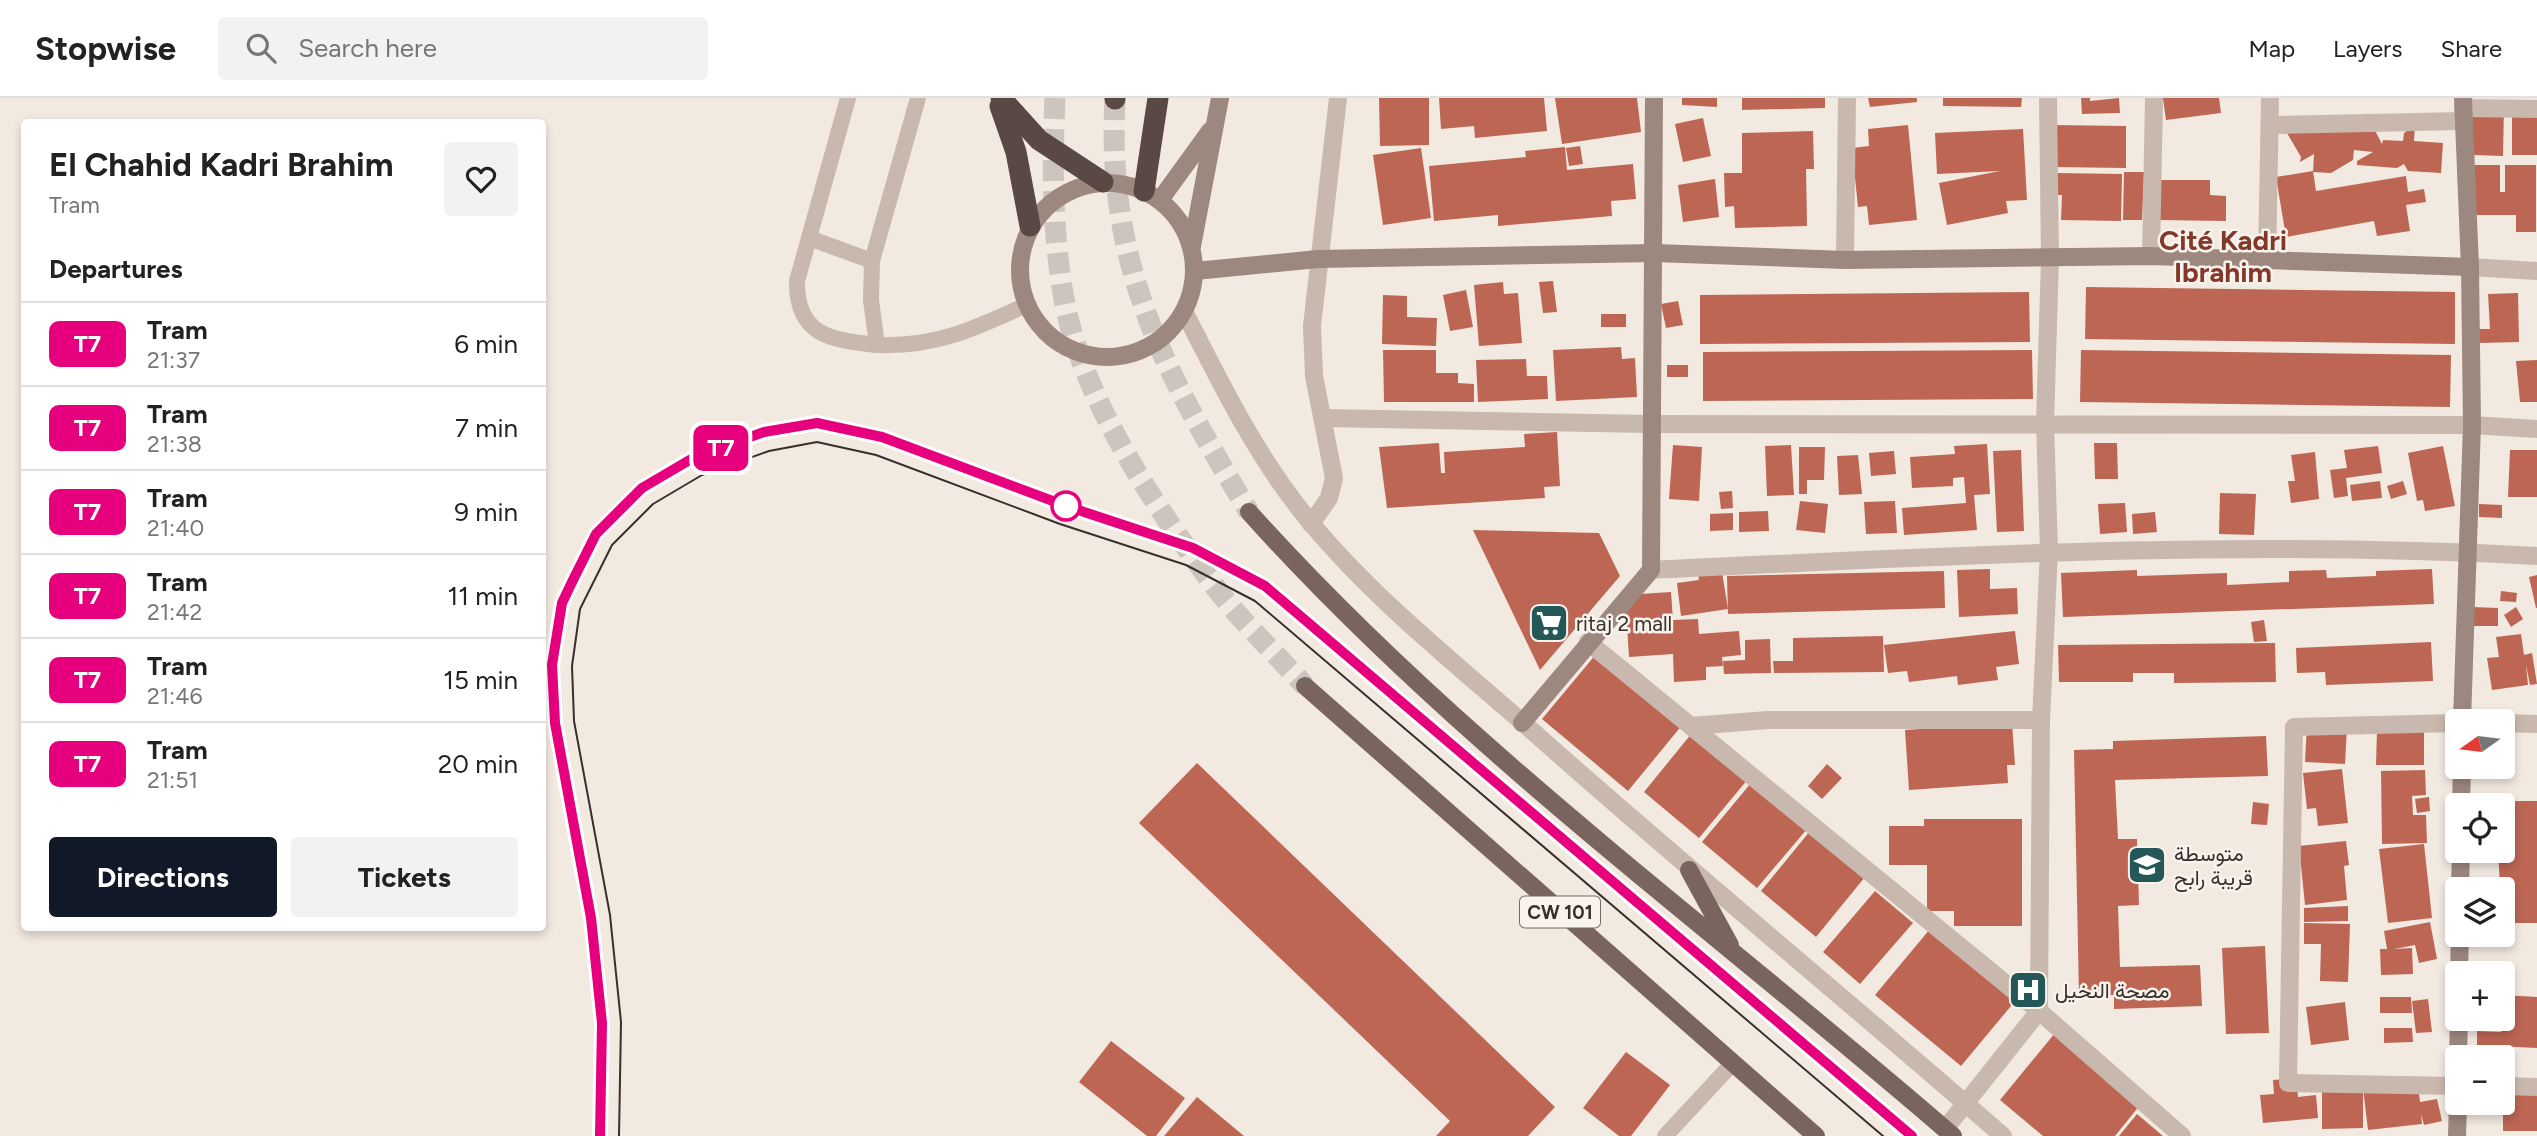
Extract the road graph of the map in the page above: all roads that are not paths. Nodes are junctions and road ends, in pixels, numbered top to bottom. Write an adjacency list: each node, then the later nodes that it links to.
1 (848, 98): 19 (lane)
2 (918, 98): 26 (lane)
3 (999, 98): 16 (highway); 18 (highway)
4 (1158, 98): 17 (highway)
5 (1220, 98): 14 (street)
6 (1338, 98): 24 (street)
7 (1654, 98): 21 (street)
8 (1847, 98): 25 (street)
9 (2048, 98): 23 (street)
10 (2154, 98): 22 (street)
11 (2270, 98): 15 (street)
12 (2463, 109): 13 (street); 15 (street); 28 (street)
13 (2537, 109)
14 (1217, 118): 17 (street); 20 (street)
15 (2270, 125): 27 (street)
16 (1103, 182): 17 (street); 18 (street)
17 (1152, 195): 20 (street)
18 (1031, 226): 31 (street)
19 (808, 238): 26 (lane); 33 (lane)
20 (1192, 247): 29 (street)
21 (1655, 253): 24 (street); 25 (street); 36 (street)
22 (2151, 256): 23 (street); 27 (street)
23 (2050, 258): 25 (street); 35 (street)
24 (1318, 259): 29 (street); 34 (street)
25 (1845, 260)
26 (873, 261): 33 (lane)
27 (2267, 261): 28 (street)
28 (2470, 267): 30 (street); 37 (street)
29 (1195, 271): 32 (street)
30 (2537, 271)
31 (1026, 305): 32 (street); 33 (lane)
32 (1184, 311): 40 (street)
33 (877, 345)
34 (1324, 418): 36 (street); 40 (street)
35 (2045, 423): 36 (street); 37 (street); 41 (street)
36 (1651, 424): 44 (street)
37 (2472, 425): 38 (street); 42 (street)
38 (2537, 429)
39 (1249, 512): 55 (main road)
40 (1311, 524): 49 (street)
41 (2049, 551): 42 (street); 44 (street); 48 (street)
42 (2465, 552): 43 (street); 47 (street)
43 (2537, 556)
44 (1651, 570): 45 (street)
45 (1588, 642): 49 (street); 53 (street)
46 (1305, 685): 57 (main road, CW 101)
47 (2462, 709)
48 (2041, 720): 53 (street); 56 (street)
49 (1522, 723): 54 (street)
50 (2445, 723): 58 (street)
51 (2515, 723): 52 (street)
52 (2537, 724)
53 (1691, 726): 56 (street)
54 (1689, 870): 55 (main road); 61 (street)
55 (1735, 954): 63 (main road)
56 (2039, 1011): 61 (street); 67 (street)
57 (1732, 1065): 64 (lane); 65 (main road, CW 101)
58 (2445, 1086)
59 (2515, 1086): 60 (street)
60 (2537, 1087)
61 (1965, 1103): 63 (street); 66 (street)
62 (2458, 1115): 68 (street)
63 (1949, 1132)
64 (1665, 1136)
65 (1816, 1136)
66 (2003, 1136)
67 (2182, 1136)
68 (2457, 1136)

